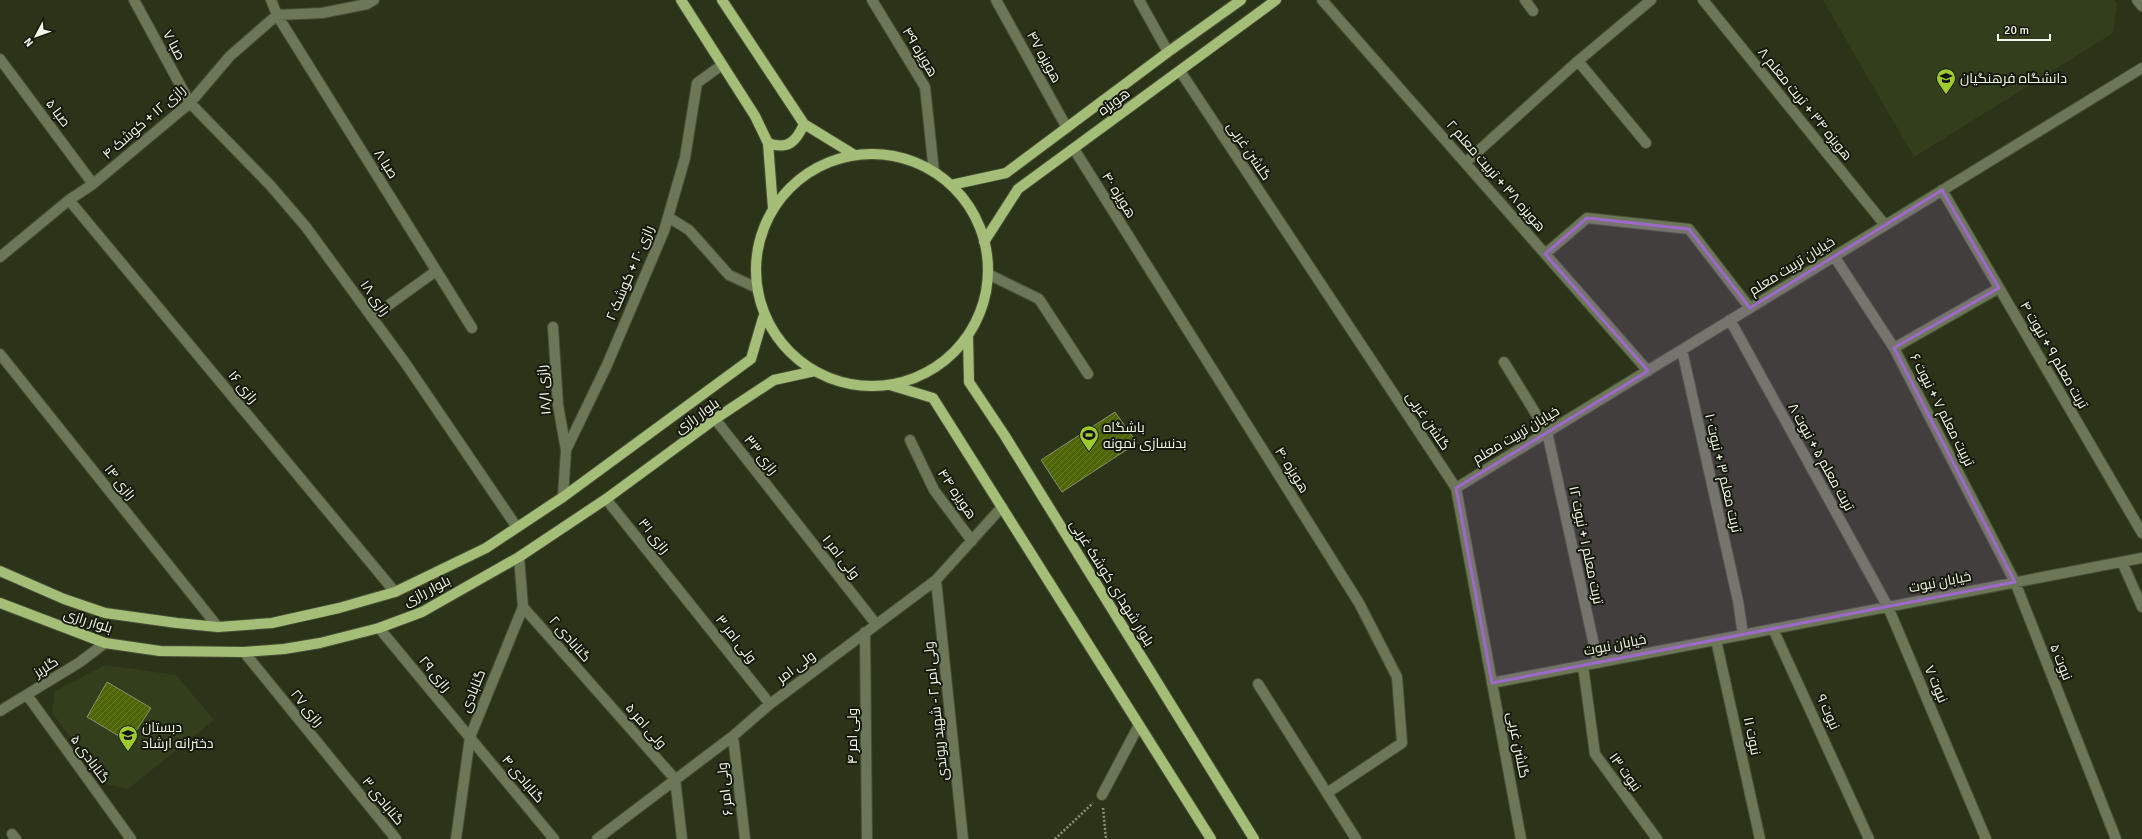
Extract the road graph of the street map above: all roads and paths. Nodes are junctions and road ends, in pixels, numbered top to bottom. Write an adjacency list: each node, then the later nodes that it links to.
1 (134, 0): 25 (street, صبا ۷)
2 (270, 0): 18 (street, صبا ۸)
3 (374, 0): 18 (street)
4 (681, 0): 22 (main road)
5 (722, 0): 26 (main road)
6 (872, 0): 33 (street, هویزه ۴۹)
7 (996, 0): 27 (street, هویزه ۴۷)
8 (1139, 0): 19 (street)
9 (1241, 0): 19 (main road, هویزه)
10 (1276, 0): 24 (main road, هویزه)
11 (1322, 0): 32 (street, هویزه ۳۸ + تربیت معلم ۲)
12 (1525, 0): 17 (street)
13 (1651, 0): 21 (street)
14 (1703, 0): 40 (street, هویزه ۳۴ + تربت معلم ۸)
15 (2137, 0): 16 (street)
16 (2142, 6)
17 (1533, 11)
18 (277, 15): 25 (street, رازی ۱۲ + کوشک ۴); 45 (street, صبا ۸)
19 (1168, 52): 27 (main road, هویزه)
20 (0, 58): 34 (street, صبا ۵)
21 (1578, 61): 29 (street); 32 (street)
22 (722, 65): 28 (main road); 39 (street, رازی ۲۰ + کوشک ۲)
23 (2142, 68): 36 (street, خیایان تربیت معلم)
24 (1180, 71): 30 (main road, هویزه); 68 (street, گلشن غربی)
25 (190, 103): 34 (street, رازی ۱۲ + کوشک ۴); 50 (street, رازی ۱۸)
26 (804, 124): 28 (main road); 31 (main road)
27 (1067, 128): 35 (main road, هویزه)
28 (768, 143): 38 (main road)
29 (1646, 143)
30 (1074, 149): 41 (main road, هویزه); 110 (street, هویزه ۴۰)
31 (853, 154): 33 (main road); 38 (main road)
32 (1465, 163): 42 (street, هویزه ۳۸ + تربیت معلم ۲)
33 (934, 172): 35 (main road)
34 (93, 184): 37 (street, رازی ۱۲ + کوشک ۴)
35 (951, 185): 41 (main road)
36 (1942, 190): 40 (street, خیایان تربیت معلم); 48 (street, تربت معلم ۹ + نبوت ۴)
37 (69, 200): 44 (street, رازی ۱۲ + کوشک ۴); 83 (street, رازی ۱۶)
38 (773, 208): 47 (main road)
39 (668, 217): 47 (street); 67 (street, رازی ۲۰ + کوشک ۲)
40 (1885, 226): 43 (street, خیایان تربیت معلم)
41 (984, 242): 46 (main road)
42 (1545, 254): 49 (street); 61 (street, هویزه ۳۸ + تربیت معلم ۲)
43 (1834, 256): 49 (street, خیایان تربیت معلم); 56 (street, تربیت معلم ۷ + نبوت ۶)
44 (0, 257)
45 (436, 271): 50 (street); 54 (street, صبا ۸)
46 (988, 274): 55 (main road); 62 (street)
47 (757, 288): 51 (main road)
48 (1999, 288): 56 (street); 74 (street, تربت معلم ۹ + نبوت ۴)
49 (1750, 308): 52 (street, خیایان تربیت معلم)
50 (372, 317): 73 (street, رازی ۱۸)
51 (762, 318): 60 (main road); 69 (main road, بلوار رازی)
52 (1730, 320): 57 (street, خیایان تربیت معلم); 86 (street, تربت معلم ۵ + نبوت ۸)
53 (553, 327): 67 (street, رازی ۱۸/۱)
54 (472, 328)
55 (968, 336): 63 (main road); 124 (main road, بلوار شهدای کوشک غربی)
56 (1894, 348): 81 (street, تربیت معلم ۷ + نبوت ۶)
57 (1682, 350): 61 (street, خیایان تربیت معلم); 93 (street, تربت معلم ۳ + نبوت ۱۰)
58 (0, 354): 89 (street, رازی ۱۴)
59 (1504, 362): 65 (street, تربت معلم ۱ + نبوت ۱۲)
60 (815, 371): 63 (main road); 64 (main road, بلوار رازی)
61 (1648, 371): 65 (street, خیایان تربیت معلم)
62 (1088, 374)
63 (890, 385): 71 (main road)
64 (715, 419): 70 (main road, بلوار رازی); 72 (street, رازی ۳۳)
65 (1547, 432): 68 (street, خیایان تربیت معلم); 97 (street, تربت معلم ۱ + نبوت ۱۲)
66 (910, 440): 75 (street, هویزه ۴۴)
67 (566, 450): 69 (street, رازی ۲۰ + کوشک ۲)
68 (1456, 488): 99 (street, گلشن غربی)
69 (563, 497): 73 (main road, بلوار رازی)
70 (606, 499): 76 (main road, بلوار رازی); 82 (street, رازی ۳۱)
71 (1002, 507): 75 (street, ولی امر); 105 (main road)
72 (784, 508): 88 (street, ولی امر ۱)
73 (516, 526): 83 (main road, بلوار رازی)
74 (2142, 533)
75 (972, 541): 80 (street, ولی امر)
76 (519, 557): 85 (street, گنابادی); 90 (main road, بلوار رازی)
77 (2142, 558): 78 (street, خیابان نبوت)
78 (2122, 562): 81 (street, خیابان نبوت); 87 (street)
79 (0, 571): 89 (main road, بلوار رازی)
80 (936, 580): 88 (street, ولی امر); 120 (street, ولی امر ۲ - شهید ریوندی)
81 (2015, 582): 86 (street, خیابان نبوت); 131 (street, نبوت ۵)
82 (680, 591): 103 (street, ولی امر ۳)
83 (395, 592): 89 (main road, بلوار رازی)
84 (0, 603): 95 (main road, بلوار رازی)
85 (523, 607): 101 (street, گنابادی ۲); 107 (street, گنابادی)
86 (1888, 607): 91 (street, خیابان نبوت); 130 (street, نبوت ۷)
87 (2142, 607)
88 (876, 624): 92 (street, ولی امر)
89 (218, 627)
90 (379, 628): 96 (main road, بلوار رازی); 107 (street, رازی ۲۹)
91 (1773, 629): 93 (street, خیابان نبوت); 129 (street, نبوت ۹)
92 (865, 632): 103 (street, ولی امر); 119 (street, ولی امر ۴)
93 (1743, 635): 94 (street, خیابان نبوت)
94 (1716, 640): 97 (street, خیابان نبوت); 128 (street, نبوت ۱۱)
95 (105, 643): 96 (main road, بلوار رازی); 102 (street, گلریز)
96 (244, 652): 109 (street, رازی ۲۷)
97 (1598, 663): 98 (street, خیابان نبوت)
98 (1583, 666): 99 (street, خیابان نبوت); 127 (street, نبوت ۱۳)
99 (1492, 683): 126 (street, گلشن غربی)
100 (1258, 684): 110 (street)
101 (596, 690): 108 (street, ولی امر ۵)
102 (27, 695): 104 (street, گلریز); 112 (street, گنابادی ۵)
103 (770, 704): 106 (street, ولی امر)
104 (0, 711)
105 (1140, 725): 111 (street); 123 (main road)
106 (733, 736): 108 (street, ولی امر); 118 (street, ولی امر ۶)
107 (470, 737): 114 (street, گنابادی); 115 (street, گنابادی ۴)
108 (675, 779): 116 (street, ولی امر); 117 (street)
109 (348, 781): 113 (street, گنابادی ۳)
110 (1327, 793): 125 (street)
111 (1102, 795): 121 (path); 122 (path)
112 (132, 839)
113 (396, 839)
114 (456, 839)
115 (554, 839)
116 (597, 839)
117 (682, 839)
118 (745, 839)
119 (867, 839)
120 (963, 839)
121 (1055, 839)
122 (1106, 839)
123 (1211, 839)
124 (1254, 839)
125 (1356, 839)
126 (1521, 839)
127 (1657, 839)
128 (1760, 839)
129 (1869, 839)
130 (1986, 839)
131 (2116, 839)

